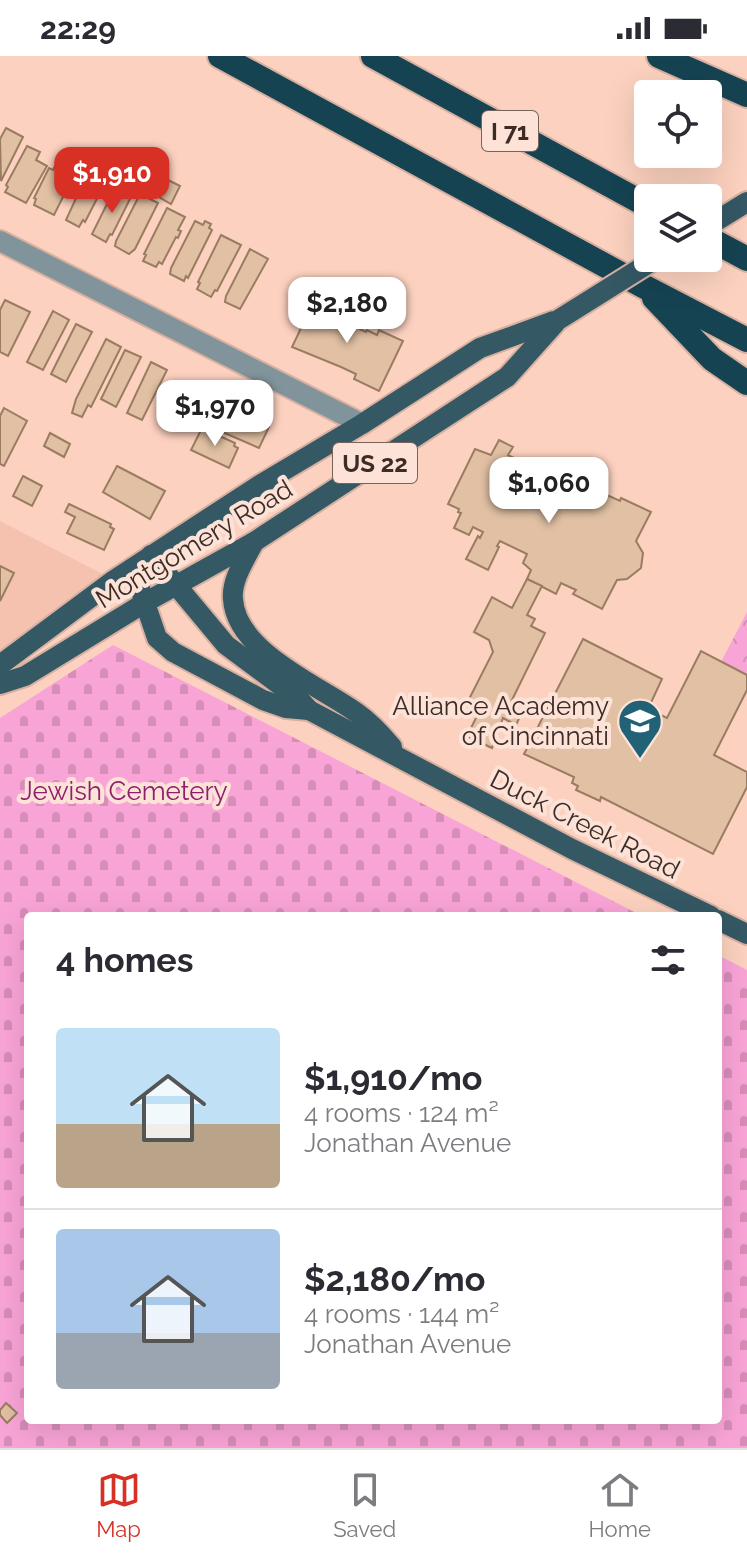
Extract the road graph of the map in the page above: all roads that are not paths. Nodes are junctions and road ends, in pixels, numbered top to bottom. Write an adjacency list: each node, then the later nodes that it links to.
1 (220, 56): 12 (highway)
2 (373, 56): 5 (highway, I 71)
3 (659, 56): 4 (highway)
4 (747, 95)
5 (634, 198)
6 (747, 202): 7 (main road)
7 (722, 217)
8 (0, 241): 16 (street)
9 (722, 246): 10 (highway)
10 (747, 259)
11 (635, 272): 13 (main road, Montgomery Road / US 22, bridge)
12 (641, 285): 14 (highway); 15 (highway)
13 (558, 320): 16 (main road, Montgomery Road / US 22); 17 (main road, Montgomery Road / US 22)
14 (747, 340)
15 (747, 383)
16 (362, 424): 18 (main road, Montgomery Road / US 22)
17 (254, 542): 20 (main road, Montgomery Road / US 22); 25 (main road)
18 (151, 555): 19 (main road, Montgomery Road / US 22); 20 (main road, Duck Creek Road)
19 (133, 568): 21 (main road, Duck Creek Road); 22 (main road, Montgomery Road / US 22)
20 (175, 586): 21 (main road, Montgomery Road / US 22); 24 (main road, Duck Creek Road)
21 (146, 602): 23 (main road, Montgomery Road / US 22); 24 (main road, Duck Creek Road)
22 (0, 665)
23 (0, 684)
24 (309, 710): 25 (main road, Duck Creek Road)
25 (403, 759): 26 (main road, Duck Creek Road)
26 (703, 912)
27 (722, 922): 28 (main road)
28 (747, 934)

